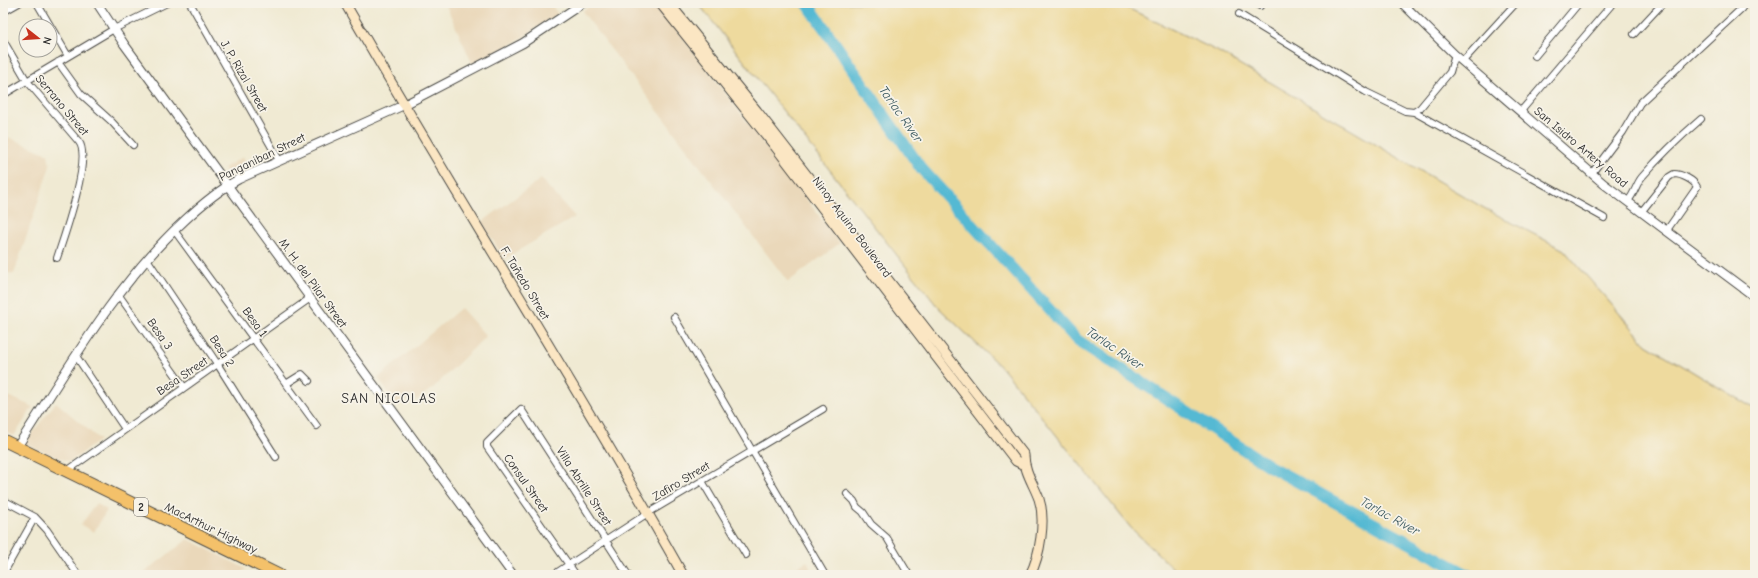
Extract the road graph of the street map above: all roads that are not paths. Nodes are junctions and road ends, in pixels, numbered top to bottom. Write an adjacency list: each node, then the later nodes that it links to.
1 (19, 3): 16 (street)
2 (37, 3): 22 (street)
3 (97, 3): 18 (street, M. H. del Pilar Street)
4 (167, 3): 18 (street)
5 (190, 3): 33 (street, J. P. Rizal Street)
6 (345, 3): 28 (main road, F. Tañedo Street)
7 (583, 3): 28 (street, Panganiban Street)
8 (660, 3): 61 (main road, Ninoy Aquino Boulevard)
9 (669, 3): 61 (main road, Ninoy Aquino Boulevard)
10 (1402, 3): 21 (street, San Isidro Artery Road)
11 (1516, 3): 24 (street)
12 (1579, 3): 23 (street)
13 (1613, 3): 29 (street)
14 (1663, 3): 19 (street)
15 (1744, 3): 34 (street)
16 (3, 12)
17 (1239, 14): 30 (street)
18 (114, 29): 22 (street); 35 (street, M. H. del Pilar Street)
19 (1634, 34)
20 (3, 40): 26 (street, Serrano Street)
21 (1455, 55): 24 (street, San Isidro Artery Road); 30 (street)
22 (68, 56): 25 (street)
23 (1535, 56)
24 (1463, 61): 29 (street, San Isidro Artery Road)
25 (58, 62): 26 (street); 32 (street)
26 (27, 81): 27 (street); 41 (street, Serrano Street)
27 (3, 95)
28 (404, 105): 33 (street, Panganiban Street); 66 (main road, F. Tañedo Street)
29 (1521, 111): 34 (street, San Isidro Artery Road)
30 (1414, 112): 38 (street)
31 (1701, 119): 36 (street)
32 (133, 146)
33 (279, 160): 35 (street, Panganiban Street)
34 (1592, 173): 36 (street, San Isidro Artery Road)
35 (228, 185): 39 (street, Panganiban Street); 45 (street, M. H. del Pilar Street)
36 (1628, 201): 37 (street, San Isidro Artery Road)
37 (1642, 211): 40 (street, San Isidro Artery Road); 40 (street)
38 (1604, 218)
39 (174, 230): 42 (street, Panganiban Street); 47 (street, Besa 1)
40 (1667, 230): 44 (street, San Isidro Artery Road)
41 (57, 258)
42 (147, 259): 43 (street, Panganiban Street); 49 (street, Besa 2)
43 (118, 294): 48 (street, Panganiban Street); 52 (street, Besa 3)
44 (1754, 294)
45 (309, 299): 47 (street, Besa Street); 74 (street, M. H. del Pilar Street)
46 (674, 317): 59 (street)
47 (254, 339): 49 (street, Besa Street); 51 (street, Besa 1)
48 (76, 356): 56 (street); 58 (street, Panganiban Street)
49 (218, 365): 52 (street, Besa Street); 60 (street, Besa 2)
50 (309, 381): 51 (street)
51 (286, 384): 55 (street, Besa 1)
52 (184, 387): 56 (street, Besa Street)
53 (823, 409): 59 (street, Zafiro Street)
54 (521, 410): 68 (street, Villa Abrille Street); 70 (street, Consul Street)
55 (317, 426)
56 (125, 429): 62 (street, Besa Street)
57 (3, 440): 58 (highway, MacArthur Highway / 2)
58 (17, 447): 62 (highway, MacArthur Highway / 2)
59 (752, 452): 63 (street, Zafiro Street); 79 (street)
60 (276, 457)
61 (1024, 464): 81 (main road, Ninoy Aquino Boulevard)
62 (67, 471): 73 (highway, MacArthur Highway / 2)
63 (702, 481): 66 (street, Zafiro Street); 69 (street)
64 (847, 494): 80 (street)
65 (3, 500): 67 (street)
66 (648, 513): 68 (street, Zafiro Street); 78 (main road, F. Tañedo Street)
67 (35, 518): 71 (street); 72 (street)
68 (606, 540): 70 (street, Zafiro Street); 77 (street, Villa Abrille Street)
69 (746, 555)
70 (568, 564): 75 (street, Zafiro Street); 76 (street, Consul Street)
71 (76, 572)
72 (3, 574)
73 (279, 575)
74 (513, 575)
75 (553, 575)
76 (576, 575)
77 (628, 575)
78 (683, 575)
79 (825, 575)
80 (909, 575)
81 (1030, 575)

